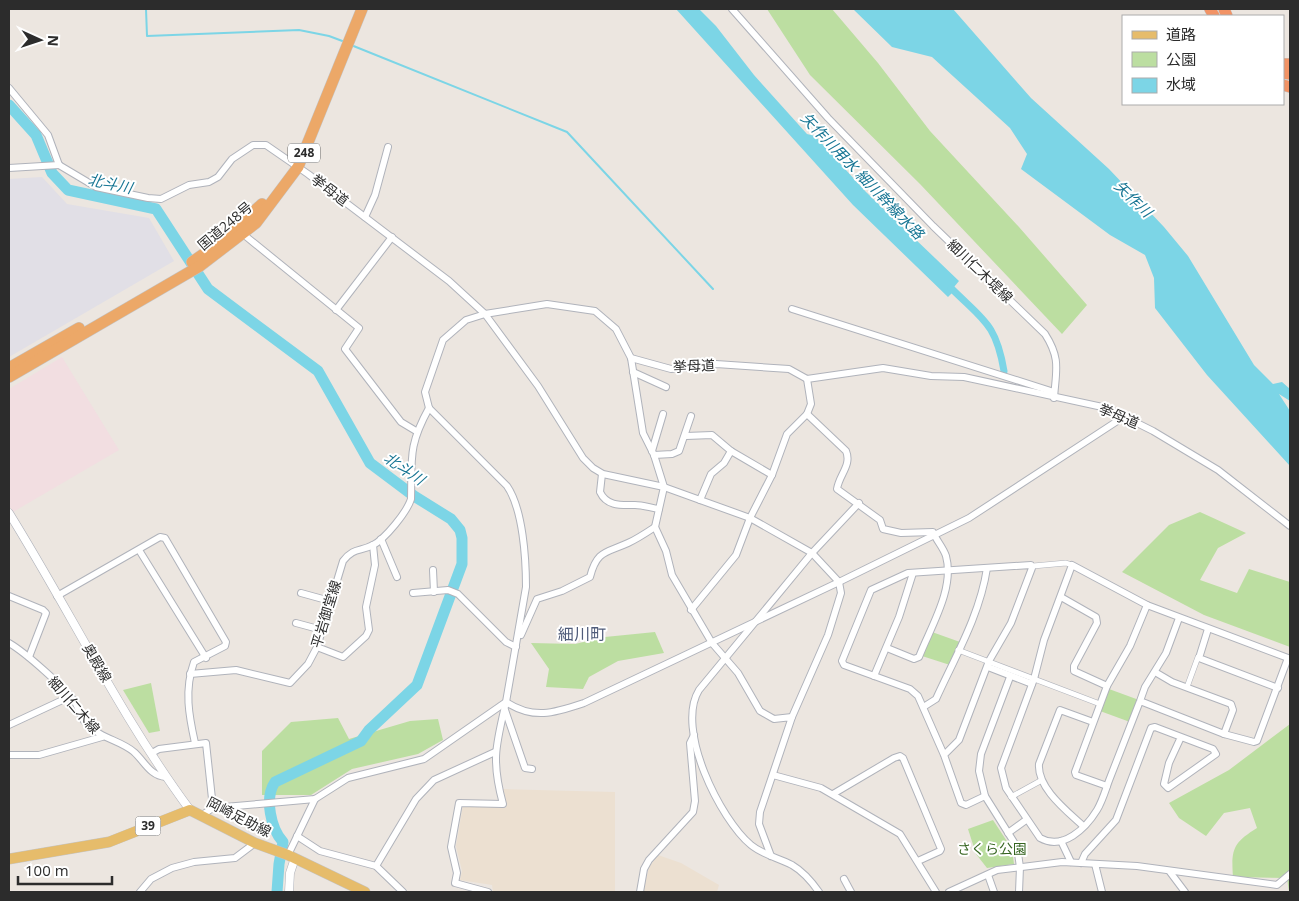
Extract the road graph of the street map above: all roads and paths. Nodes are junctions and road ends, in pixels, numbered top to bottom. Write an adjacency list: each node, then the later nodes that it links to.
1 (354, 9): 7 (highway, 国道248号 / 248)
2 (362, 9): 7 (highway, 国道248号 / 248)
3 (732, 9): 23 (street, 細川仁木堤線)
4 (9, 88): 6 (street)
5 (388, 147): 9 (street)
6 (59, 165): 7 (street, 挙母道); 8 (street)
7 (295, 165): 9 (street, 挙母道); 10 (highway, 国道248号 / 248); 12 (highway, 国道248号 / 248)
8 (9, 168)
9 (365, 217): 11 (street, 挙母道)
10 (243, 234): 12 (highway, 国道248号 / 248); 15 (street)
11 (392, 237): 15 (street); 16 (street, 挙母道)
12 (198, 263): 13 (highway, 国道248号 / 248)
13 (187, 270): 18 (highway, 国道248号 / 248); 20 (highway, 国道248号 / 248)
14 (792, 309): 23 (street)
15 (336, 310): 29 (street)
16 (484, 314): 17 (street); 24 (street); 33 (street, 挙母道)
17 (631, 358): 19 (street); 21 (street, 挙母道)
18 (9, 368)
19 (633, 372): 22 (street); 32 (street)
20 (9, 377)
21 (807, 379): 23 (street, 挙母道); 26 (street)
22 (666, 387)
23 (1054, 395): 28 (street, 挙母道)
24 (429, 408): 29 (street); 73 (street)
25 (663, 414): 32 (street)
26 (807, 414): 34 (street); 37 (street)
27 (691, 416): 30 (street)
28 (1124, 416): 41 (street, 挙母道); 43 (street)
29 (416, 431): 44 (street, 平岩御堂線)
30 (686, 436): 31 (street); 32 (street)
31 (731, 451): 34 (street); 36 (street)
32 (653, 453): 35 (street)
33 (602, 474): 35 (street); 38 (street)
34 (772, 475): 40 (street)
35 (664, 487): 36 (street); 38 (street)
36 (700, 500): 40 (street)
37 (859, 504): 43 (street); 47 (street)
38 (659, 509): 42 (street)
39 (9, 513): 60 (street, 奥殿線)
40 (750, 518): 47 (street); 64 (street)
41 (1290, 526)
42 (655, 527): 64 (street); 73 (street)
43 (934, 536): 52 (street); 55 (street)
44 (381, 539): 45 (street, 平岩御堂線); 54 (street)
45 (373, 545): 62 (street, 平岩御堂線); 72 (street)
46 (139, 550): 60 (street); 78 (street); 78 (street)
47 (812, 553): 55 (street); 66 (street)
48 (1032, 566): 49 (street); 50 (street); 80 (street)
49 (1072, 566): 61 (street); 63 (street)
50 (987, 568): 52 (street); 75 (street)
51 (433, 570): 56 (street)
52 (947, 571): 53 (street); 74 (street)
53 (913, 573): 74 (street); 83 (street)
54 (397, 577)
55 (838, 582): 66 (street); 94 (street)
56 (434, 592): 58 (street); 73 (street)
57 (301, 593): 62 (street)
58 (412, 594)
59 (9, 596): 76 (street)
60 (57, 596): 103 (street, 奥殿線)
61 (1061, 597): 85 (street); 86 (street)
62 (330, 600): 69 (street, 平岩御堂線)
63 (1147, 605): 65 (street); 86 (street)
64 (691, 610): 70 (street)
65 (1179, 618): 68 (street); 81 (street)
66 (757, 620): 70 (street); 79 (street)
67 (296, 623): 69 (street)
68 (1208, 629): 77 (street); 88 (street)
69 (322, 630): 72 (street, 平岩御堂線)
70 (712, 642): 79 (street); 92 (street)
71 (9, 644): 76 (street, 細川仁木線)
72 (318, 647): 82 (street, 平岩御堂線)
73 (516, 648): 92 (street)
74 (887, 648): 83 (street)
75 (958, 650): 80 (street); 93 (street)
76 (30, 657): 89 (street, 細川仁木線)
77 (1198, 657): 87 (street); 88 (street)
78 (206, 658): 82 (street)
79 (725, 658): 94 (street); 98 (street)
80 (989, 664): 84 (street); 85 (street); 105 (street)
81 (1155, 672): 87 (street); 90 (street)
82 (190, 674): 101 (street)
83 (874, 676): 93 (street)
84 (1010, 676): 85 (street); 112 (street)
85 (1033, 682): 91 (street); 113 (street)
86 (1107, 686): 91 (street)
87 (1187, 687): 97 (street)
88 (1278, 688): 97 (street)
89 (69, 697): 96 (street); 99 (street, 細川仁木線)
90 (1140, 701): 97 (street); 110 (street)
91 (1100, 704): 95 (street)
92 (505, 705): 102 (street); 106 (street); 114 (street)
93 (924, 706): 105 (street)
94 (792, 717): 107 (street)
95 (1093, 722): 109 (street); 110 (street)
96 (9, 725)
97 (1224, 734)
98 (694, 736): 125 (street); 142 (street)
99 (102, 737): 104 (street); 108 (street, 細川仁木線)
100 (1181, 737): 100 (street); 129 (street)
101 (195, 743): 103 (street); 115 (street)
102 (495, 752): 131 (street); 137 (street)
103 (152, 753): 108 (street, 奥殿線)
104 (9, 754)
105 (944, 755): 112 (street)
106 (532, 769)
107 (773, 775): 111 (street); 125 (street)
108 (166, 777): 116 (street, 奥殿線)
109 (1042, 780): 113 (street); 119 (street)
110 (1107, 786): 119 (street)
111 (833, 794): 127 (street); 127 (street)
112 (984, 796): 120 (street)
113 (1011, 797): 118 (street)
114 (315, 799): 115 (street); 121 (street)
115 (213, 808): 117 (street)
116 (190, 810): 117 (main road, 岡崎足助線); 126 (main road, 岡崎足助線 / 39)
117 (202, 815): 123 (main road, 岡崎足助線)
118 (1026, 820): 120 (street); 122 (street)
119 (1083, 826): 122 (street)
120 (1008, 833): 132 (street)
121 (297, 836): 124 (street); 131 (street)
122 (1061, 841): 128 (street)
123 (256, 843): 124 (main road, 岡崎足助線); 138 (street)
124 (286, 855): 139 (street); 140 (main road, 岡崎足助線)
125 (770, 856): 143 (street)
126 (9, 859)
127 (918, 860): 145 (street)
128 (1071, 862): 129 (street); 132 (street)
129 (1081, 863): 130 (street)
130 (1095, 864): 133 (street); 149 (street)
131 (376, 866): 141 (street)
132 (1020, 867): 135 (street); 148 (street)
133 (1170, 872): 134 (street); 150 (street)
134 (1290, 874)
135 (988, 875): 146 (street); 147 (street)
136 (844, 879): 144 (street)
137 (482, 891)
138 (140, 892)
139 (288, 892)
140 (365, 892)
141 (403, 892)
142 (640, 892)
143 (819, 892)
144 (851, 892)
145 (936, 892)
146 (949, 892)
147 (994, 892)
148 (1019, 892)
149 (1102, 892)
150 (1185, 892)

